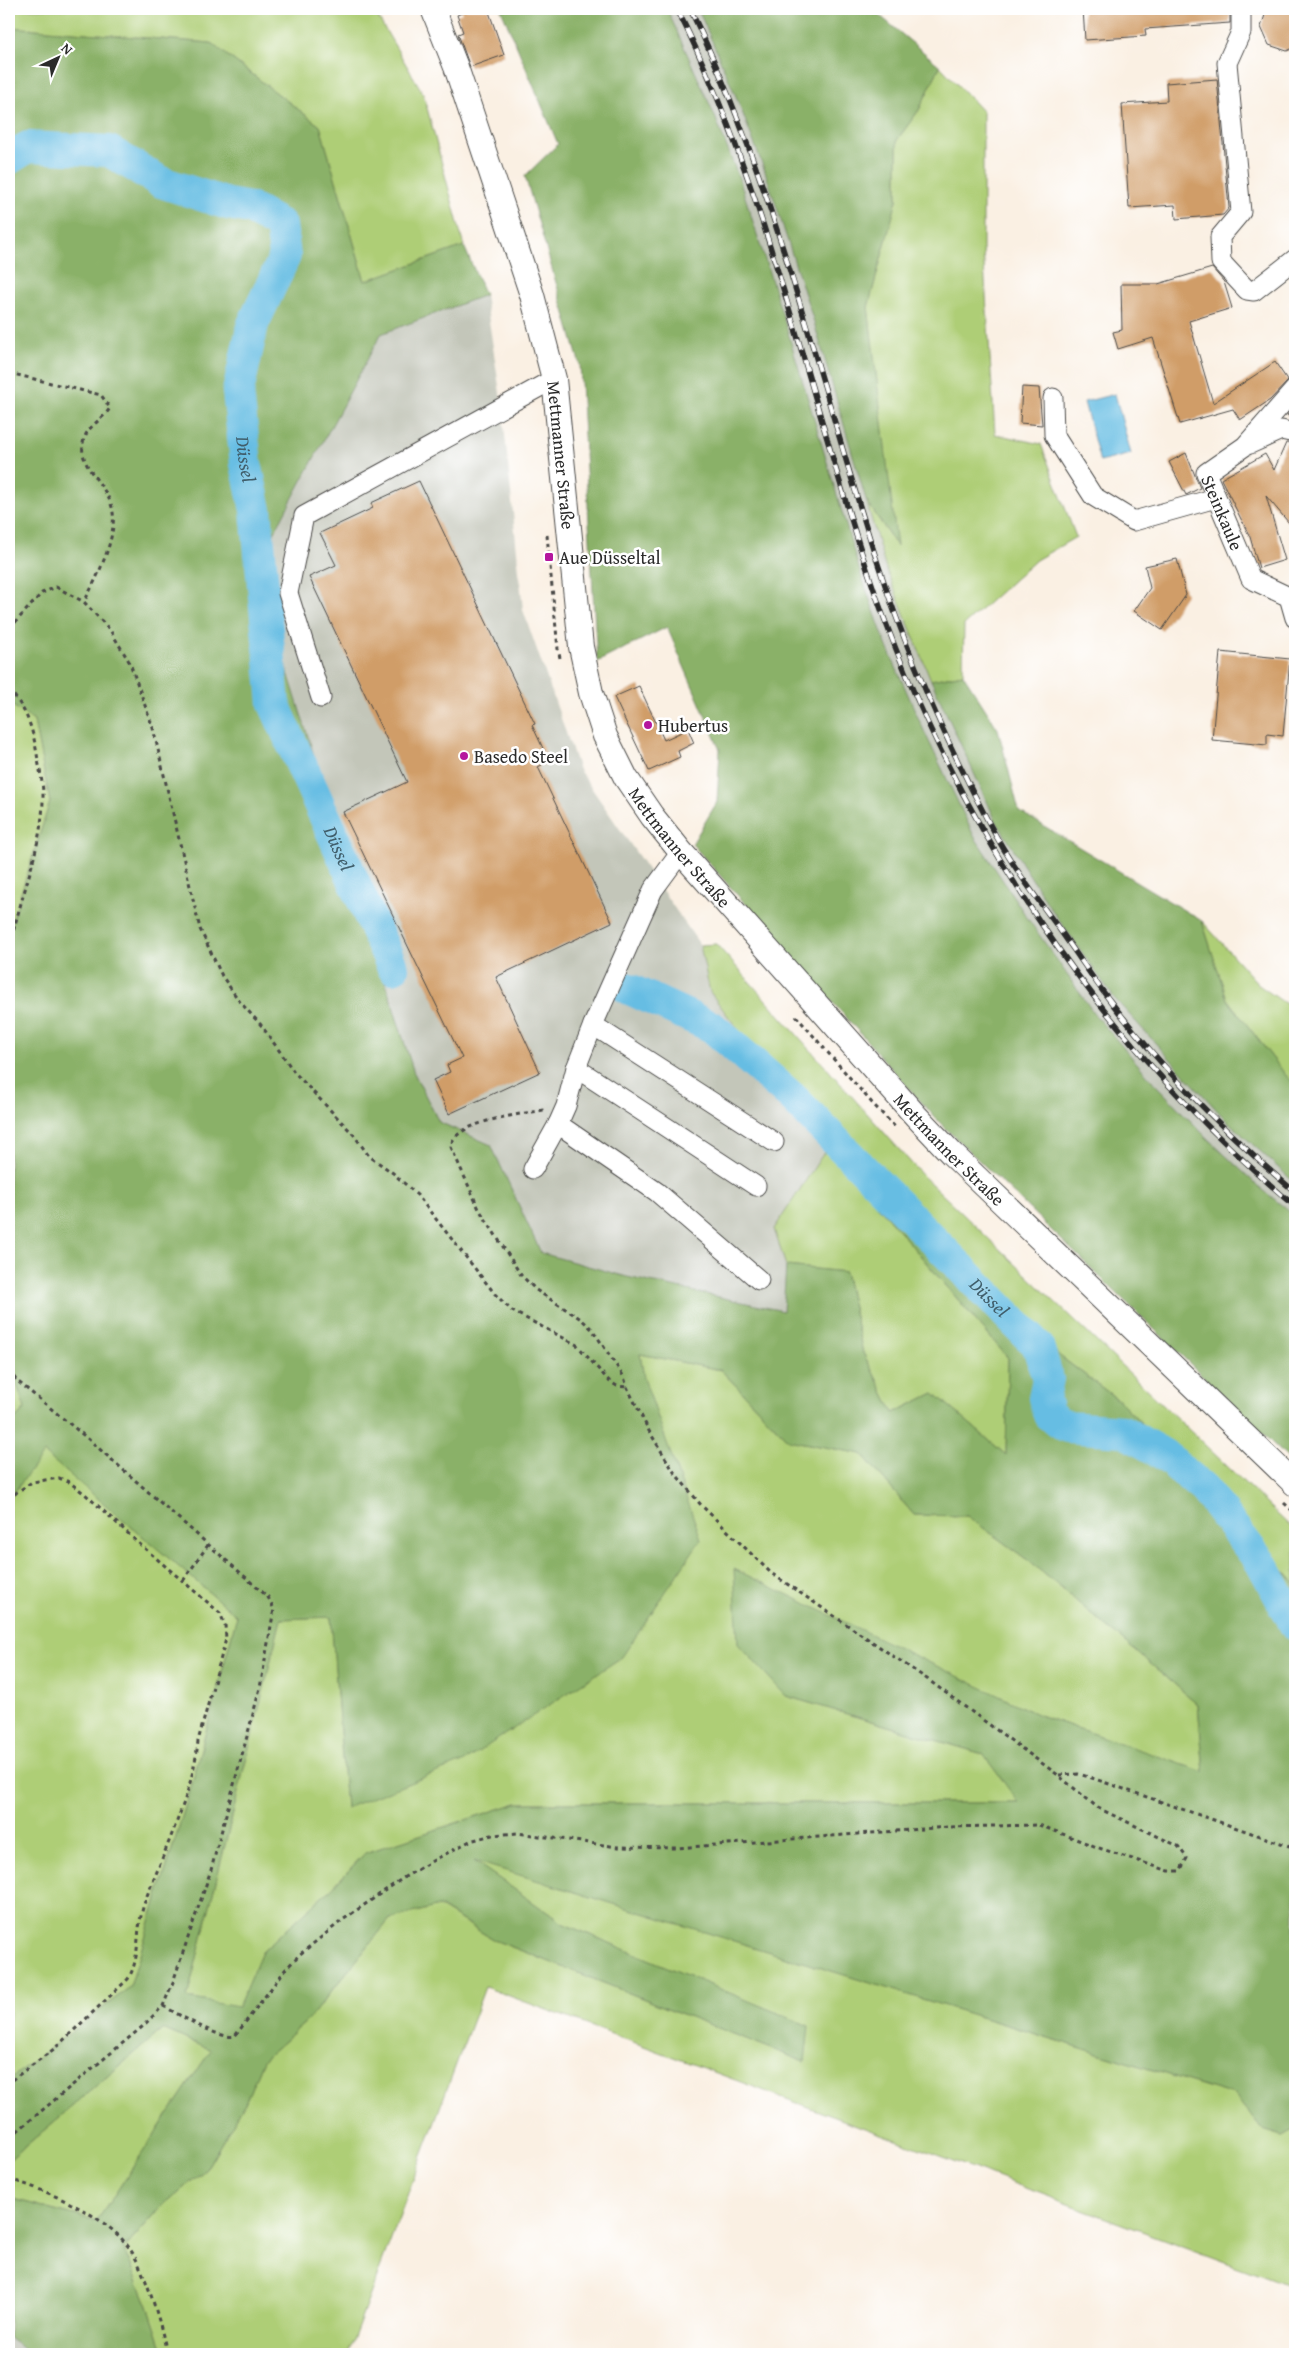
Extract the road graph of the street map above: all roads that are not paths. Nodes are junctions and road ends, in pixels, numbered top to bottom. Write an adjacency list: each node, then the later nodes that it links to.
1 (433, 9): 4 (main road, Mettmanner Straße)
2 (1241, 9): 3 (lane)
3 (1295, 259)
4 (554, 379): 11 (lane); 12 (main road, Mettmanner Straße)
5 (1295, 389): 8 (lane, Steinkaule)
6 (1053, 398): 9 (lane)
7 (1295, 433): 8 (lane)
8 (1245, 446): 9 (lane, Steinkaule)
9 (1216, 498): 10 (lane, Steinkaule)
10 (1295, 618)
11 (321, 698)
12 (681, 852): 13 (lane); 20 (main road, Mettmanner Straße)
13 (593, 1025): 14 (lane); 16 (lane)
14 (576, 1068): 15 (lane); 18 (lane)
15 (558, 1124): 17 (lane); 19 (lane)
16 (774, 1142)
17 (533, 1170)
18 (756, 1186)
19 (759, 1280)
20 (1288, 1492)

